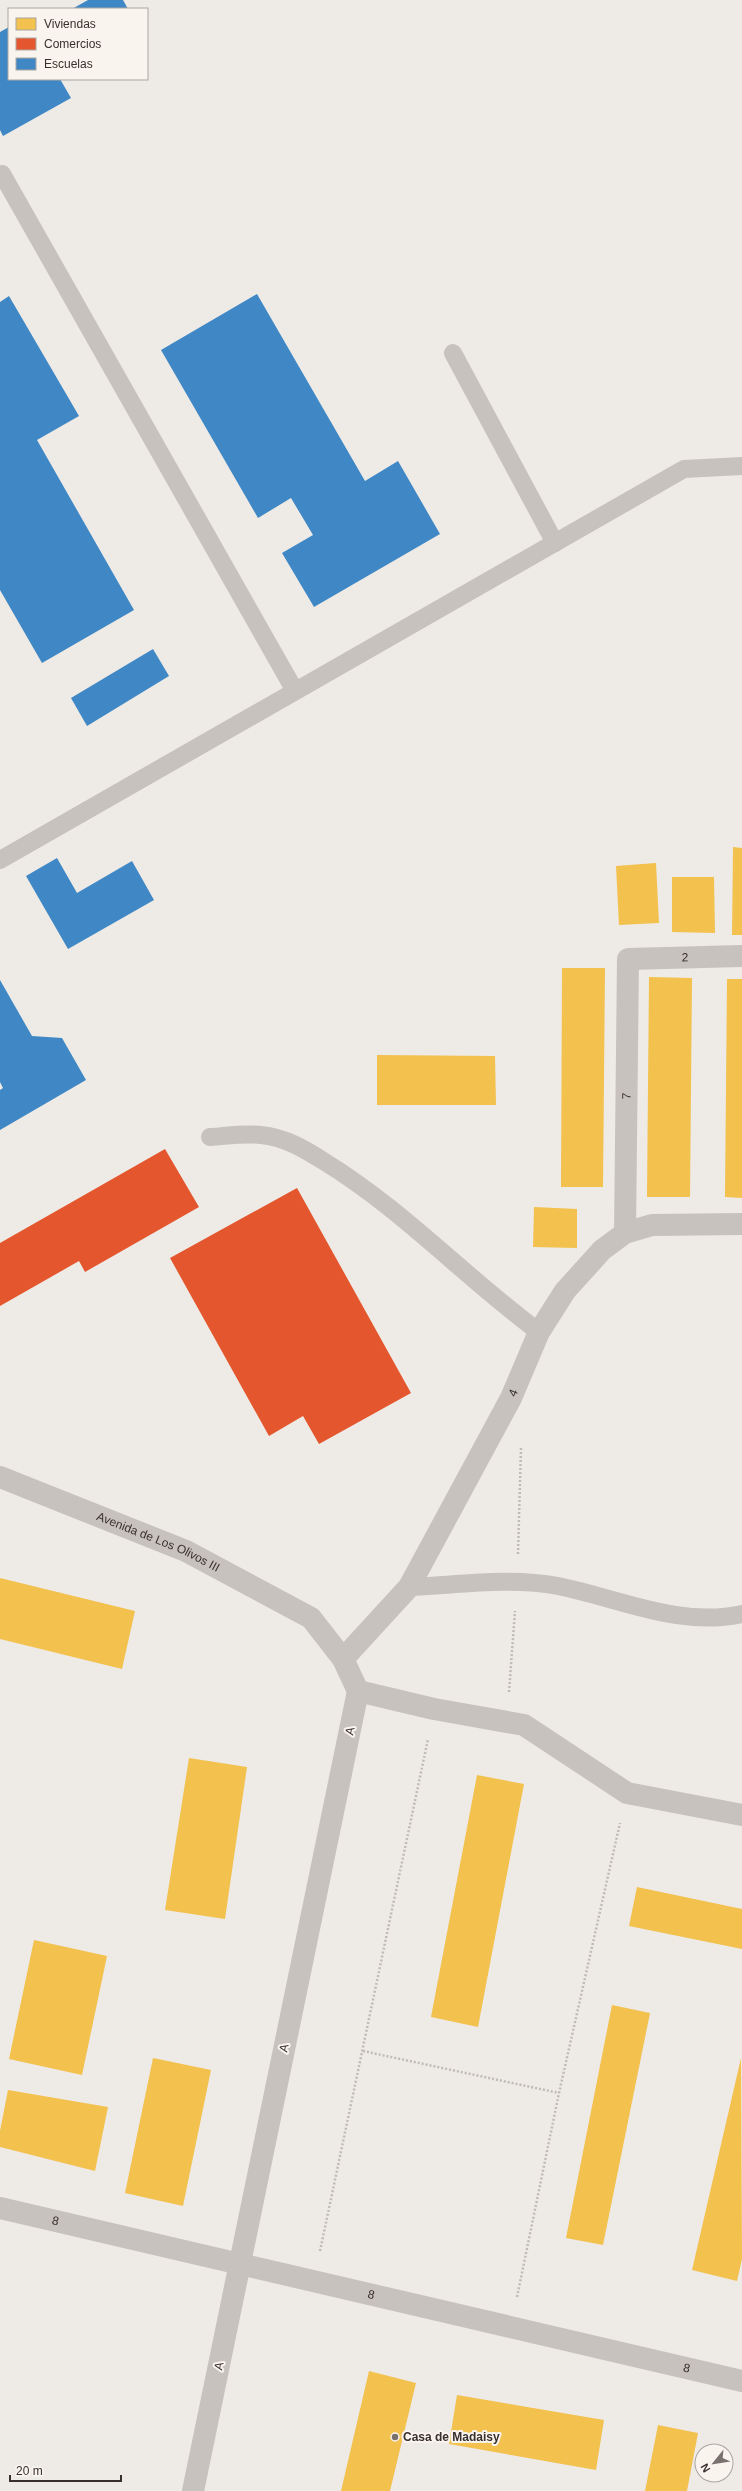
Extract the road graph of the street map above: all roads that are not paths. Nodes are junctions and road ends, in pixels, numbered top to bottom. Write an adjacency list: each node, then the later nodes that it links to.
1 (2, 174): 5 (lane)
2 (453, 353): 4 (lane)
3 (742, 466): 4 (lane)
4 (555, 543): 5 (lane)
5 (295, 691): 6 (lane)
6 (0, 860)
7 (742, 956): 8 (street, 2)
8 (628, 959): 11 (street, 7)
9 (210, 1137): 12 (lane)
10 (742, 1224): 11 (street, 4)
11 (625, 1232): 12 (street, 4)
12 (539, 1332): 14 (street, 4)
13 (0, 1477): 16 (street, Avenida de Los Olivos III)
14 (409, 1587): 15 (lane); 16 (street, 4)
15 (742, 1614)
16 (343, 1659): 17 (street)
17 (358, 1691): 18 (street); 20 (street, A)
18 (742, 1815)
19 (0, 2208): 20 (street, 8)
20 (240, 2264): 21 (street, 8); 22 (street, A)
21 (742, 2381)
22 (193, 2491)

